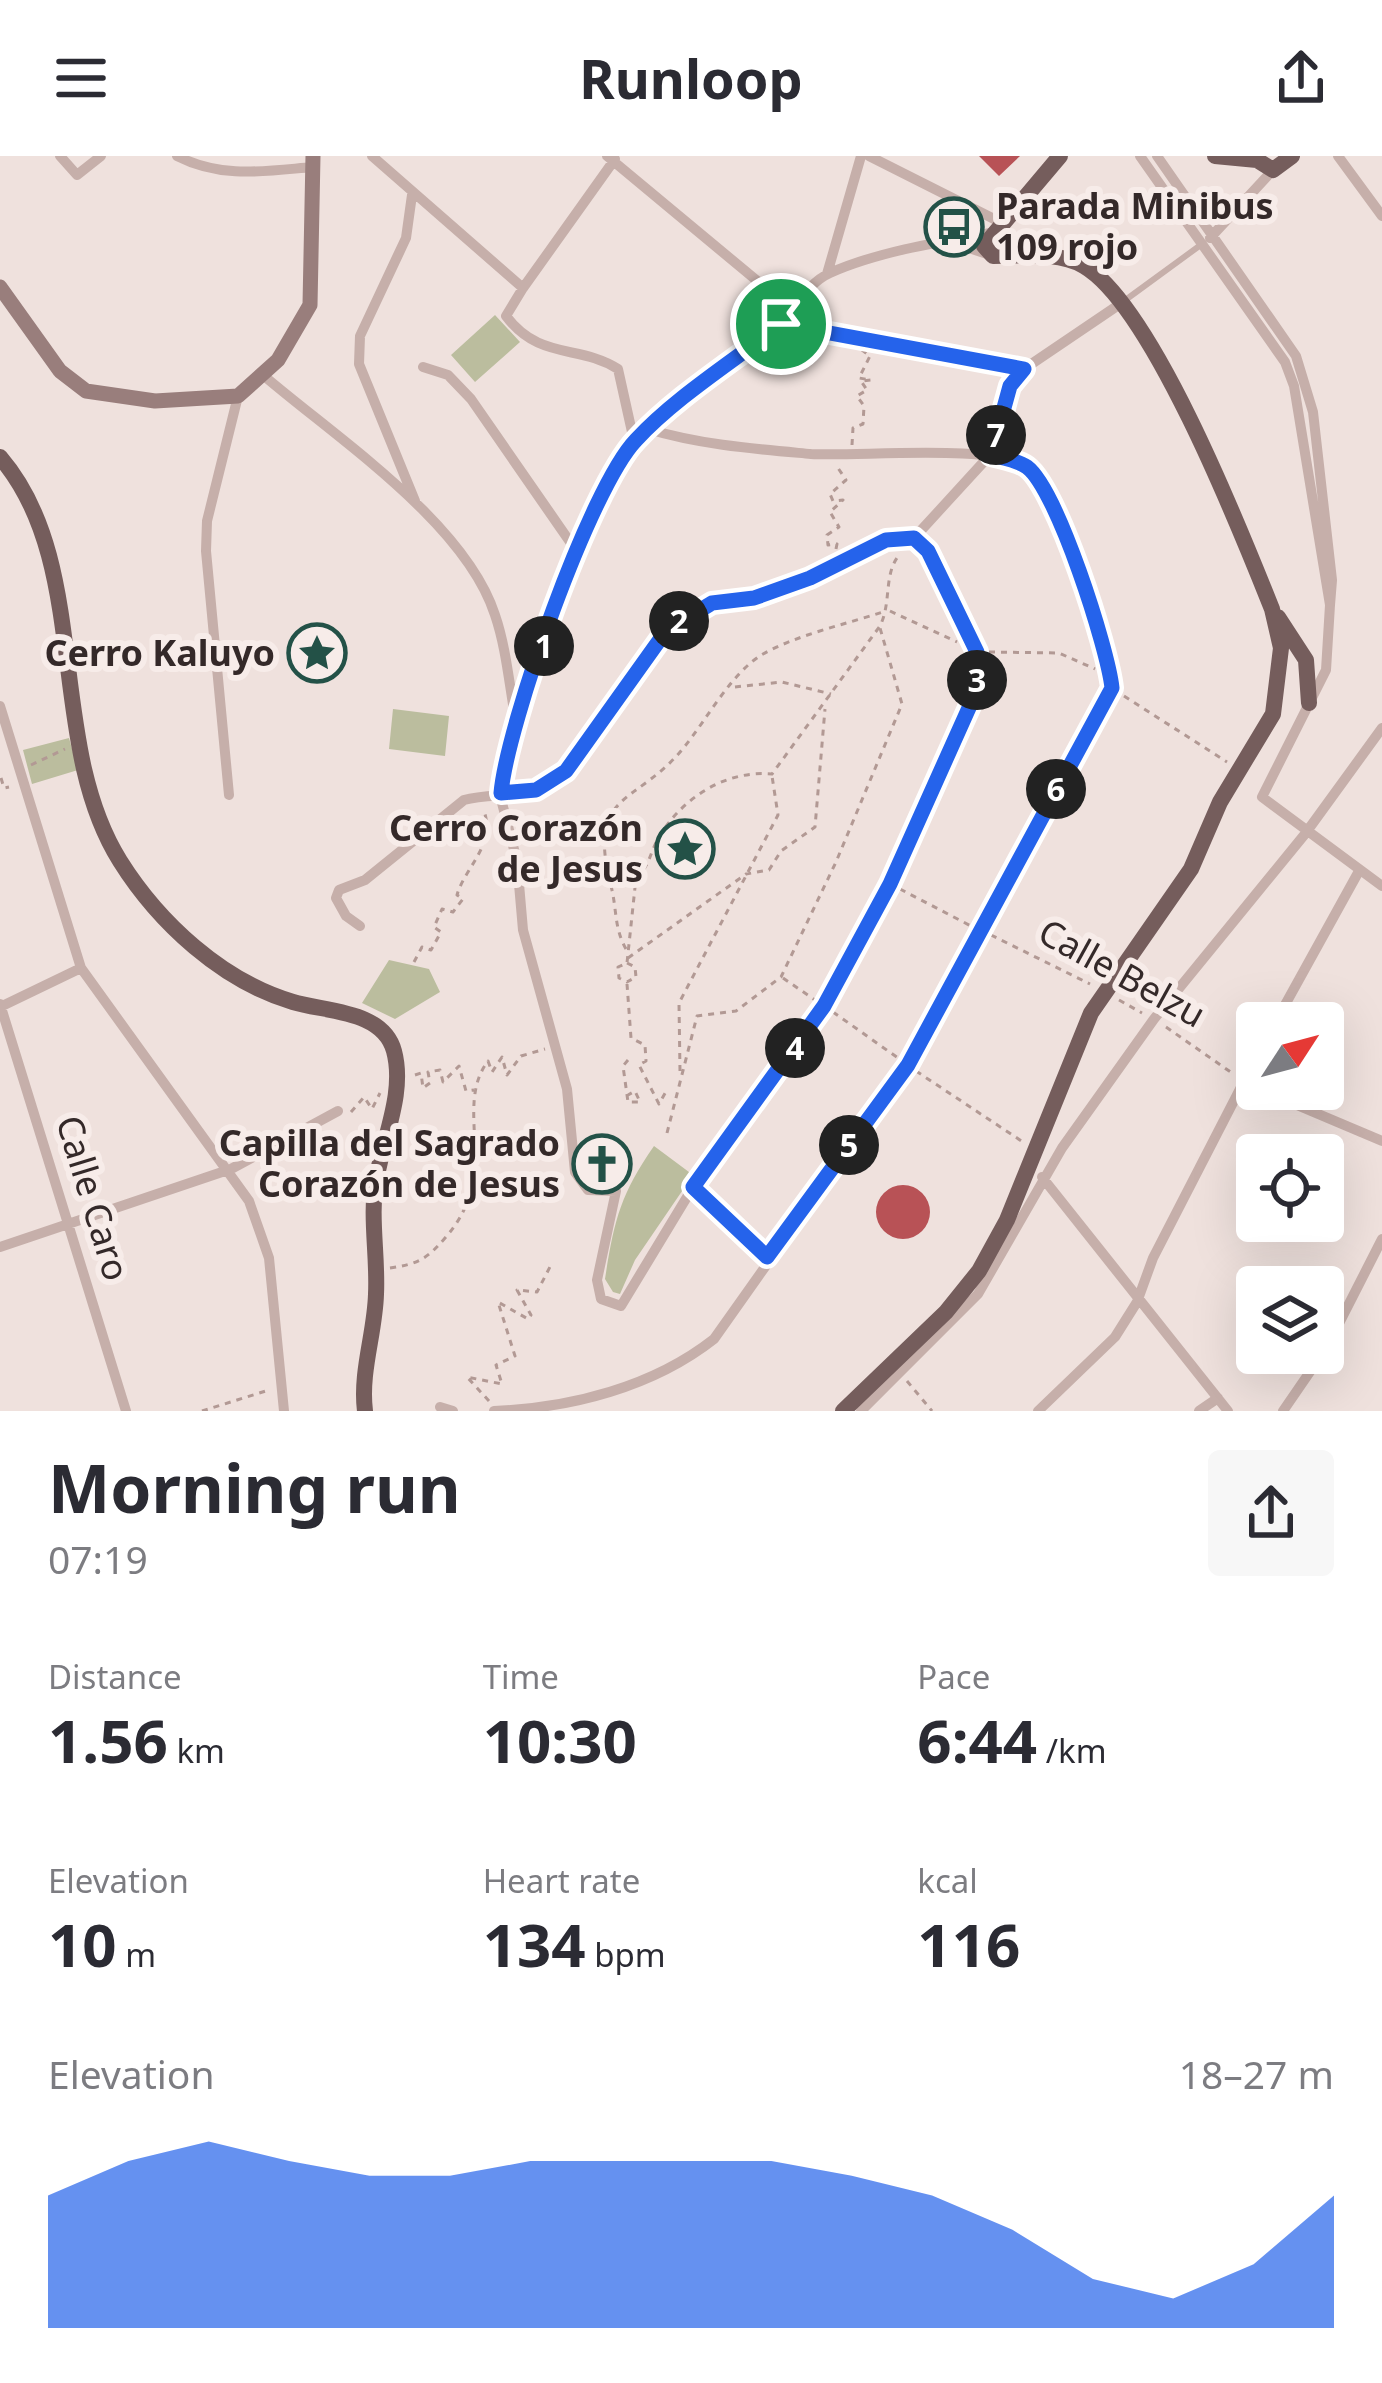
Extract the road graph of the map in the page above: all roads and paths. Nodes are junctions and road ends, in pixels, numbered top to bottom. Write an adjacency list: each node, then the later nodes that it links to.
1 (60, 156): 2 (street)
2 (101, 156)
3 (177, 156): 13 (street)
4 (372, 156): 15 (street)
5 (865, 156): 17 (street); 21 (street)
6 (1060, 156): 17 (main road)
7 (1141, 156): 18 (street)
8 (1157, 156): 18 (street)
9 (1215, 156): 14 (main road)
10 (1292, 156): 14 (main road)
11 (1339, 156): 16 (street)
12 (613, 158): 23 (street); 25 (street)
13 (313, 162): 30 (street)
14 (1264, 162): 18 (street)
15 (412, 195): 23 (street); 37 (street)
16 (1382, 216)
17 (997, 229): 19 (street); 20 (main road)
18 (1207, 240): 24 (lane); 47 (street)
19 (948, 241): 20 (street); 21 (street)
20 (994, 256): 24 (main road)
21 (827, 274): 25 (street)
22 (0, 287): 31 (street)
23 (523, 288): 33 (street)
24 (1124, 302): 29 (street); 43 (main road)
25 (791, 309): 26 (street)
26 (781, 324): 27 (street); 32 (street)
27 (872, 342): 29 (street); 34 (path)
28 (423, 368): 39 (street)
29 (1024, 369): 35 (street)
30 (262, 375): 31 (street); 37 (street)
31 (238, 396): 58 (street)
32 (648, 429): 33 (street); 34 (street)
33 (634, 441): 39 (street)
34 (848, 455): 35 (street); 40 (path)
35 (991, 455): 38 (street); 66 (street)
36 (0, 457): 83 (main road)
37 (419, 509): 50 (street)
38 (914, 538): 40 (street); 41 (path); 44 (street)
39 (577, 552): 50 (street)
40 (824, 571): 57 (street)
41 (888, 610): 42 (path); 44 (path); 45 (path)
42 (880, 626): 46 (path); 71 (path)
43 (1288, 644): 47 (main road); 73 (main road)
44 (977, 652): 63 (street)
45 (731, 688): 46 (path); 67 (path)
46 (833, 694): 49 (path)
47 (1309, 703): 60 (street)
48 (0, 706): 70 (street)
49 (826, 707): 54 (path); 62 (path)
50 (516, 718): 57 (street)
51 (1382, 728): 60 (street)
52 (64, 746): 53 (path)
53 (41, 763)
54 (772, 774): 62 (path); 67 (path)
55 (0, 777): 56 (path)
56 (4, 788)
57 (501, 793): 59 (street); 78 (street)
58 (229, 795)
59 (479, 796): 65 (street); 69 (path)
60 (1305, 834): 61 (street); 77 (street)
61 (1359, 871): 64 (street); 74 (street)
62 (746, 874): 68 (path); 82 (path)
63 (890, 884): 66 (path, Calle Belzu); 76 (street)
64 (1382, 886)
65 (360, 926)
66 (978, 929): 73 (path, Calle Belzu); 80 (street)
67 (627, 950): 68 (path)
68 (627, 961): 72 (path); 72 (path)
69 (414, 962)
70 (81, 968): 75 (street); 94 (street)
71 (781, 977): 76 (path); 82 (path)
72 (627, 982): 84 (path)
73 (1103, 991): 77 (path, Calle Belzu); 93 (main road)
74 (1287, 1002)
75 (0, 1006): 97 (street, Calle Caro)
76 (824, 1006): 80 (path); 96 (street)
77 (1154, 1019): 81 (path, Calle Belzu); 95 (street)
78 (554, 1046): 85 (path); 96 (street)
79 (628, 1060): 86 (path)
80 (908, 1065): 93 (path); 100 (street)
81 (1236, 1076)
82 (680, 1080): 91 (path)
83 (396, 1081): 85 (path); 90 (main road)
84 (668, 1088)
85 (474, 1090): 102 (path)
86 (628, 1095)
87 (1236, 1095): 104 (street)
88 (1308, 1110): 92 (street)
89 (338, 1111): 90 (path); 94 (street)
90 (392, 1114): 102 (main road)
91 (667, 1133)
92 (1382, 1141)
93 (1036, 1151): 103 (main road)
94 (231, 1169): 97 (street); 106 (street)
95 (1042, 1177): 103 (street); 104 (street)
96 (693, 1187): 100 (path)
97 (70, 1223): 99 (street); 109 (street, Calle Caro)
98 (1382, 1239): 119 (street)
99 (0, 1246)
100 (767, 1257): 113 (street)
101 (552, 1263): 113 (path)
102 (376, 1270): 112 (main road)
103 (983, 1274): 105 (street); 114 (main road)
104 (1137, 1302): 107 (street); 116 (street)
105 (902, 1375): 108 (street); 115 (path)
106 (283, 1385): 110 (path); 111 (street)
107 (1218, 1398): 117 (street); 118 (street)
108 (864, 1408)
109 (126, 1411)
110 (202, 1411)
111 (284, 1411)
112 (365, 1411)
113 (491, 1411)
114 (843, 1411)
115 (932, 1411)
116 (1038, 1411)
117 (1199, 1411)
118 (1228, 1411)
119 (1282, 1411)

